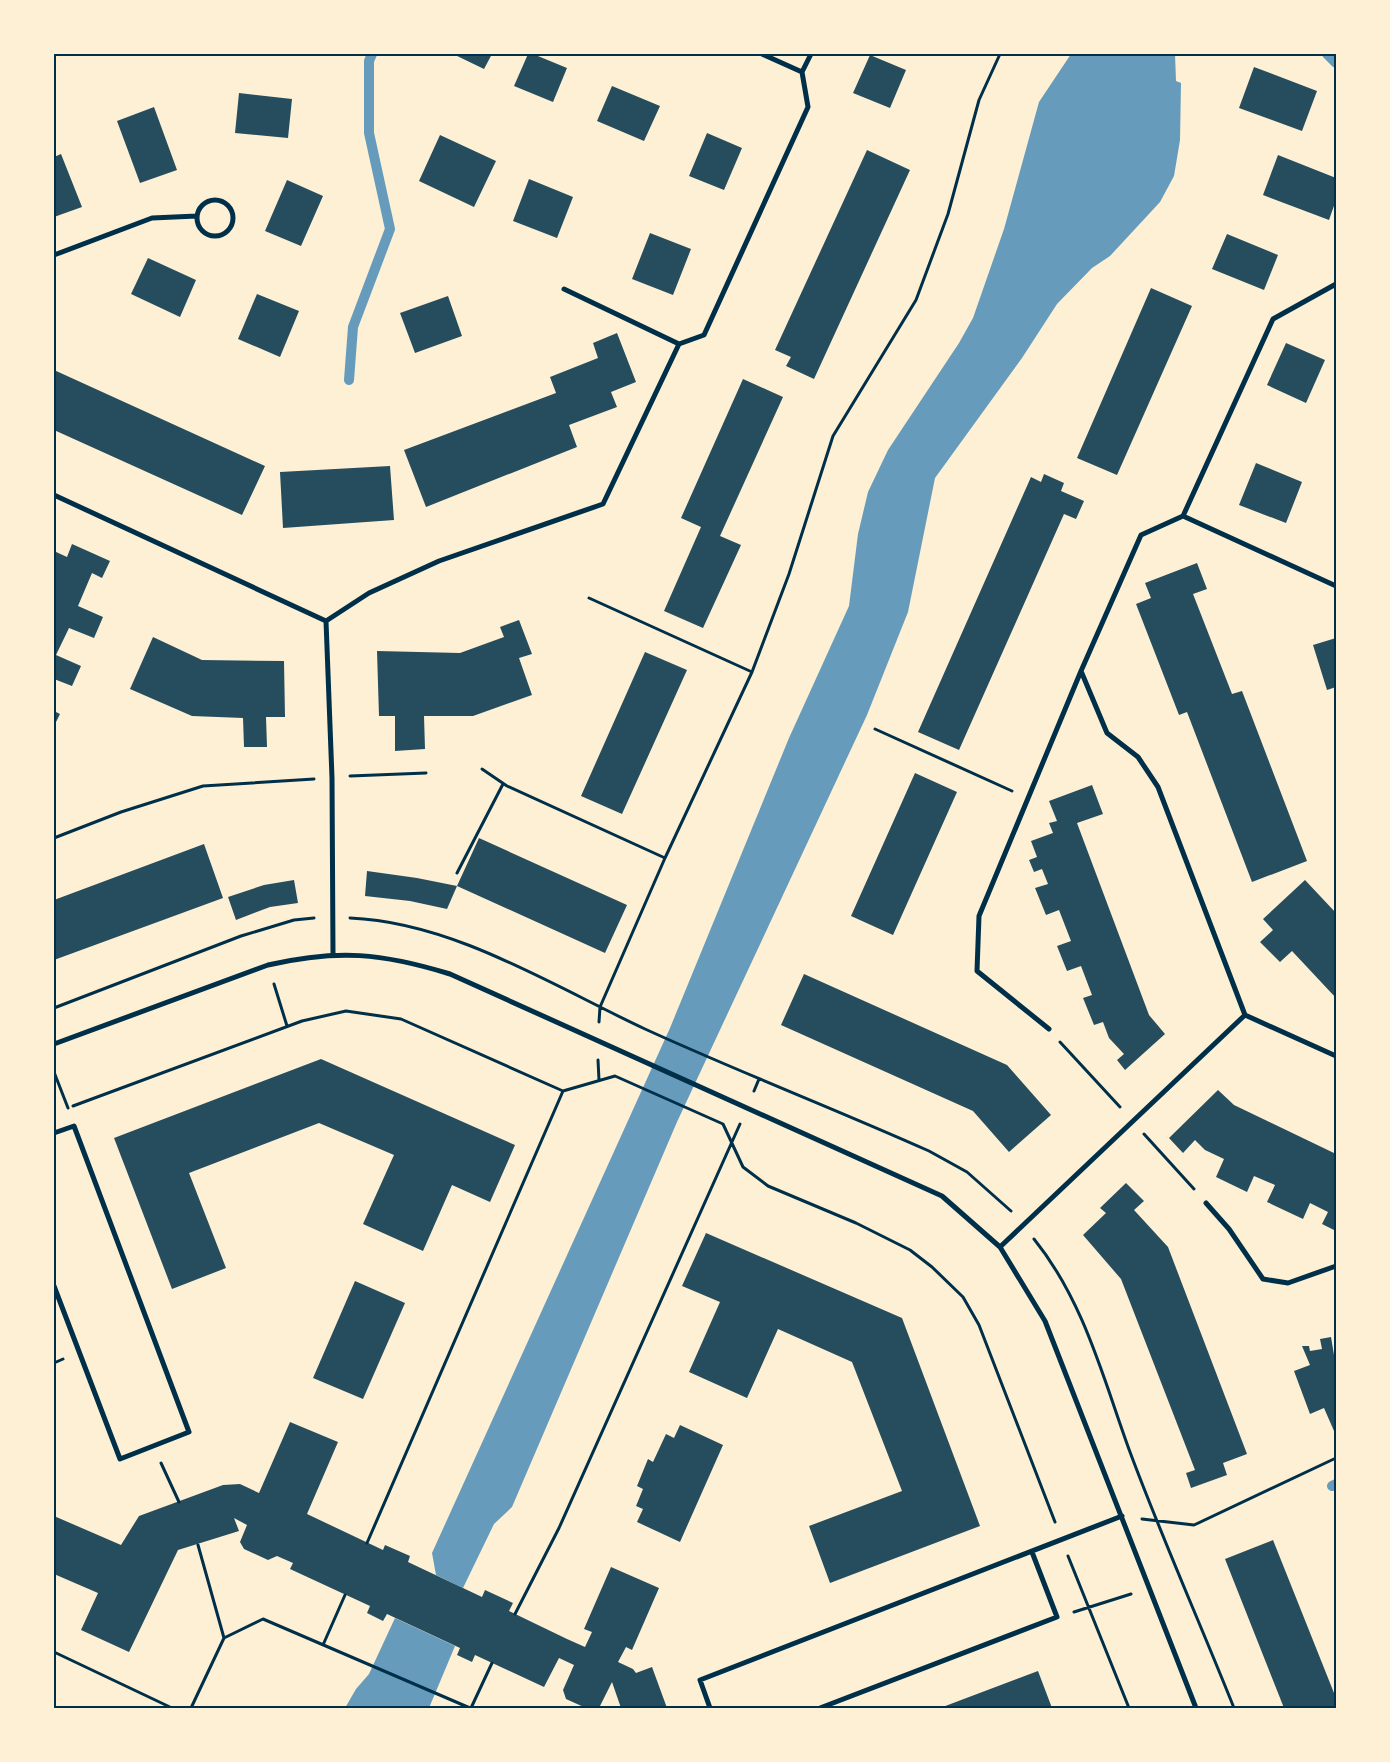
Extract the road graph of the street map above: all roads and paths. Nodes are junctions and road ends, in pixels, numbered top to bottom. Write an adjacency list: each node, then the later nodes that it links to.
1 (762, 54): 4 (street)
2 (810, 54): 4 (street)
3 (1000, 54): 16 (path)
4 (802, 72): 9 (street)
5 (196, 216): 5 (street); 6 (street)
6 (54, 255)
7 (1336, 284): 11 (street)
8 (564, 289): 9 (street)
9 (678, 344): 14 (street)
10 (54, 495): 14 (street)
11 (1183, 516): 12 (street); 15 (street)
12 (1336, 586)
13 (590, 598): 16 (path)
14 (326, 621): 20 (street)
15 (1081, 671): 22 (street); 29 (street)
16 (752, 672): 24 (path)
17 (875, 729): 22 (path)
18 (482, 769): 21 (path)
19 (426, 773): 20 (path)
20 (332, 778): 23 (path); 26 (street)
21 (503, 784): 24 (path); 25 (path)
22 (1028, 798): 32 (street)
23 (54, 838)
24 (665, 858): 28 (path)
25 (457, 873)
26 (333, 954): 27 (street); 39 (street)
27 (268, 965): 30 (path); 33 (street)
28 (607, 992)
29 (1245, 1015): 34 (street); 40 (street)
30 (287, 1026): 36 (path); 38 (path)
31 (645, 1029): 35 (path)
32 (1049, 1029): 40 (path)
33 (54, 1044)
34 (1336, 1056)
35 (726, 1065)
36 (54, 1072)
37 (759, 1078): 39 (path)
38 (563, 1091): 42 (path); 52 (path)
39 (747, 1108): 42 (path); 44 (street)
40 (1134, 1122): 43 (path); 44 (street)
41 (54, 1133): 47 (street)
42 (732, 1140): 51 (path); 58 (path)
43 (1206, 1202): 45 (street)
44 (1000, 1247): 50 (street)
45 (1336, 1266)
46 (54, 1286): 47 (street)
47 (153, 1446): 49 (path)
48 (1336, 1458): 50 (path)
49 (179, 1502)
50 (1122, 1516): 51 (street); 55 (street)
51 (1062, 1539): 54 (street); 57 (path)
52 (367, 1543)
53 (198, 1545): 59 (path)
54 (1032, 1552): 66 (street); 67 (street)
55 (1148, 1589): 57 (path); 69 (street)
56 (345, 1595): 60 (path)
57 (1089, 1607): 68 (path)
58 (515, 1614)
59 (224, 1638): 60 (path); 64 (path)
60 (323, 1645): 65 (path)
61 (54, 1652): 63 (path)
62 (492, 1663): 65 (path)
63 (172, 1708)
64 (191, 1708)
65 (470, 1708)
66 (710, 1708)
67 (820, 1708)
68 (1129, 1708)
69 (1196, 1708)

